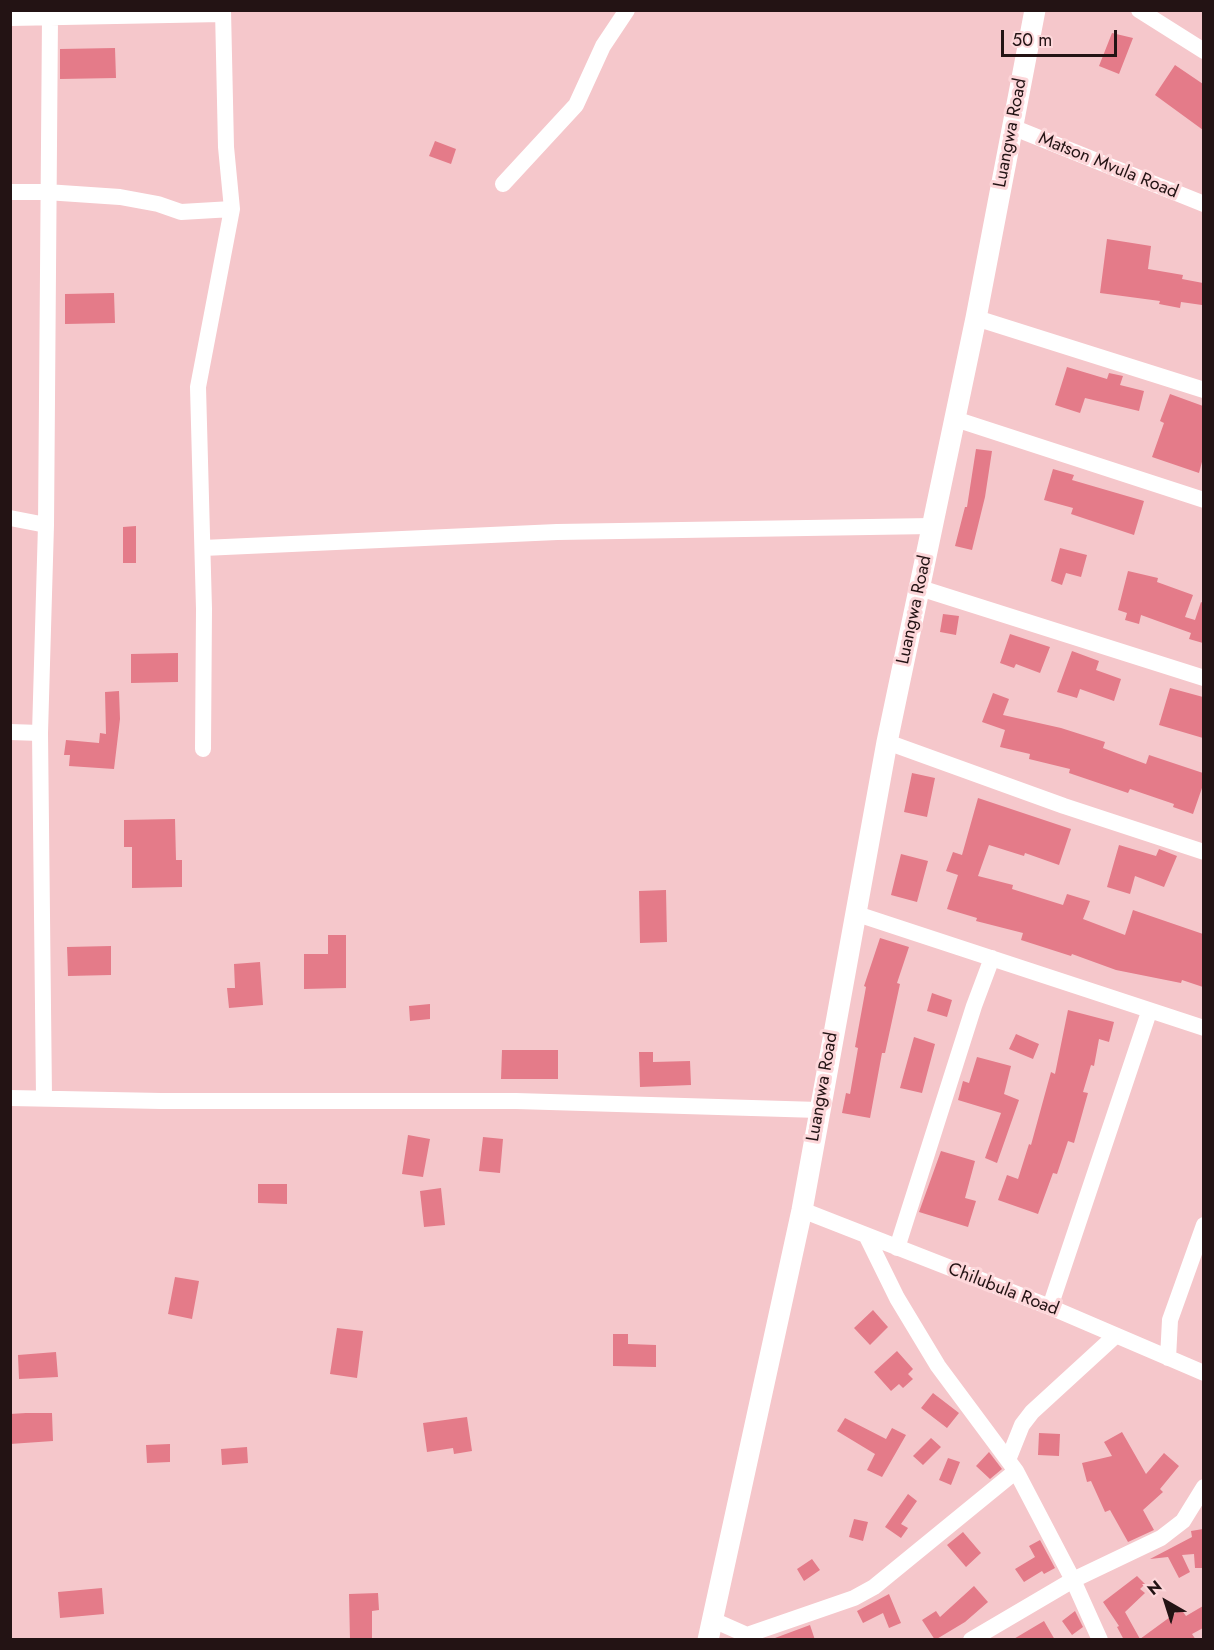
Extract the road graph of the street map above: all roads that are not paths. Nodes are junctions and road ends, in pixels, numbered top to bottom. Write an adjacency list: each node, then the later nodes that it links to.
1 (627, 10): 9 (street)
2 (1035, 10): 8 (street, Luangwa Road)
3 (1139, 10): 7 (street)
4 (223, 12): 5 (street); 13 (street)
5 (50, 17): 6 (street); 11 (street)
6 (10, 18)
7 (1203, 51)
8 (1012, 127): 12 (street, Matson Mvula Road); 14 (street, Luangwa Road)
9 (503, 184)
10 (10, 192): 11 (street)
11 (46, 192): 13 (street); 19 (street)
12 (1203, 204)
13 (232, 209): 21 (street)
14 (976, 318): 15 (street); 16 (street, Luangwa Road)
15 (1203, 390)
16 (955, 418): 17 (street); 20 (street, Luangwa Road)
17 (1203, 500)
18 (10, 518): 19 (street)
19 (46, 525): 25 (street)
20 (932, 526): 21 (street); 22 (street, Luangwa Road)
21 (203, 548): 27 (street)
22 (920, 588): 23 (street); 26 (street, Luangwa Road)
23 (1203, 678)
24 (10, 732): 25 (street)
25 (40, 733): 33 (street)
26 (887, 742): 28 (street); 29 (street, Luangwa Road)
27 (203, 749)
28 (1203, 852)
29 (854, 913): 30 (street); 35 (street, Luangwa Road)
30 (992, 958): 31 (street); 39 (street)
31 (1149, 1011): 32 (street); 40 (street)
32 (1203, 1028)
33 (44, 1097): 34 (street); 35 (street)
34 (10, 1098)
35 (819, 1110): 36 (street, Luangwa Road)
36 (802, 1210): 38 (street, Chilubula Road); 47 (street, Luangwa Road)
37 (1203, 1225): 42 (street)
38 (867, 1237): 39 (street, Chilubula Road); 44 (street)
39 (897, 1248): 40 (street, Chilubula Road)
40 (1050, 1307): 41 (street, Chilubula Road)
41 (1115, 1336): 42 (street, Chilubula Road); 44 (street)
42 (1168, 1358): 43 (street, Chilubula Road)
43 (1203, 1373)
44 (1012, 1465): 46 (street); 48 (street)
45 (1203, 1487): 46 (street)
46 (1073, 1580): 49 (street); 50 (street)
47 (710, 1630): 48 (street)
48 (748, 1637)
49 (971, 1640)
50 (1100, 1640)

